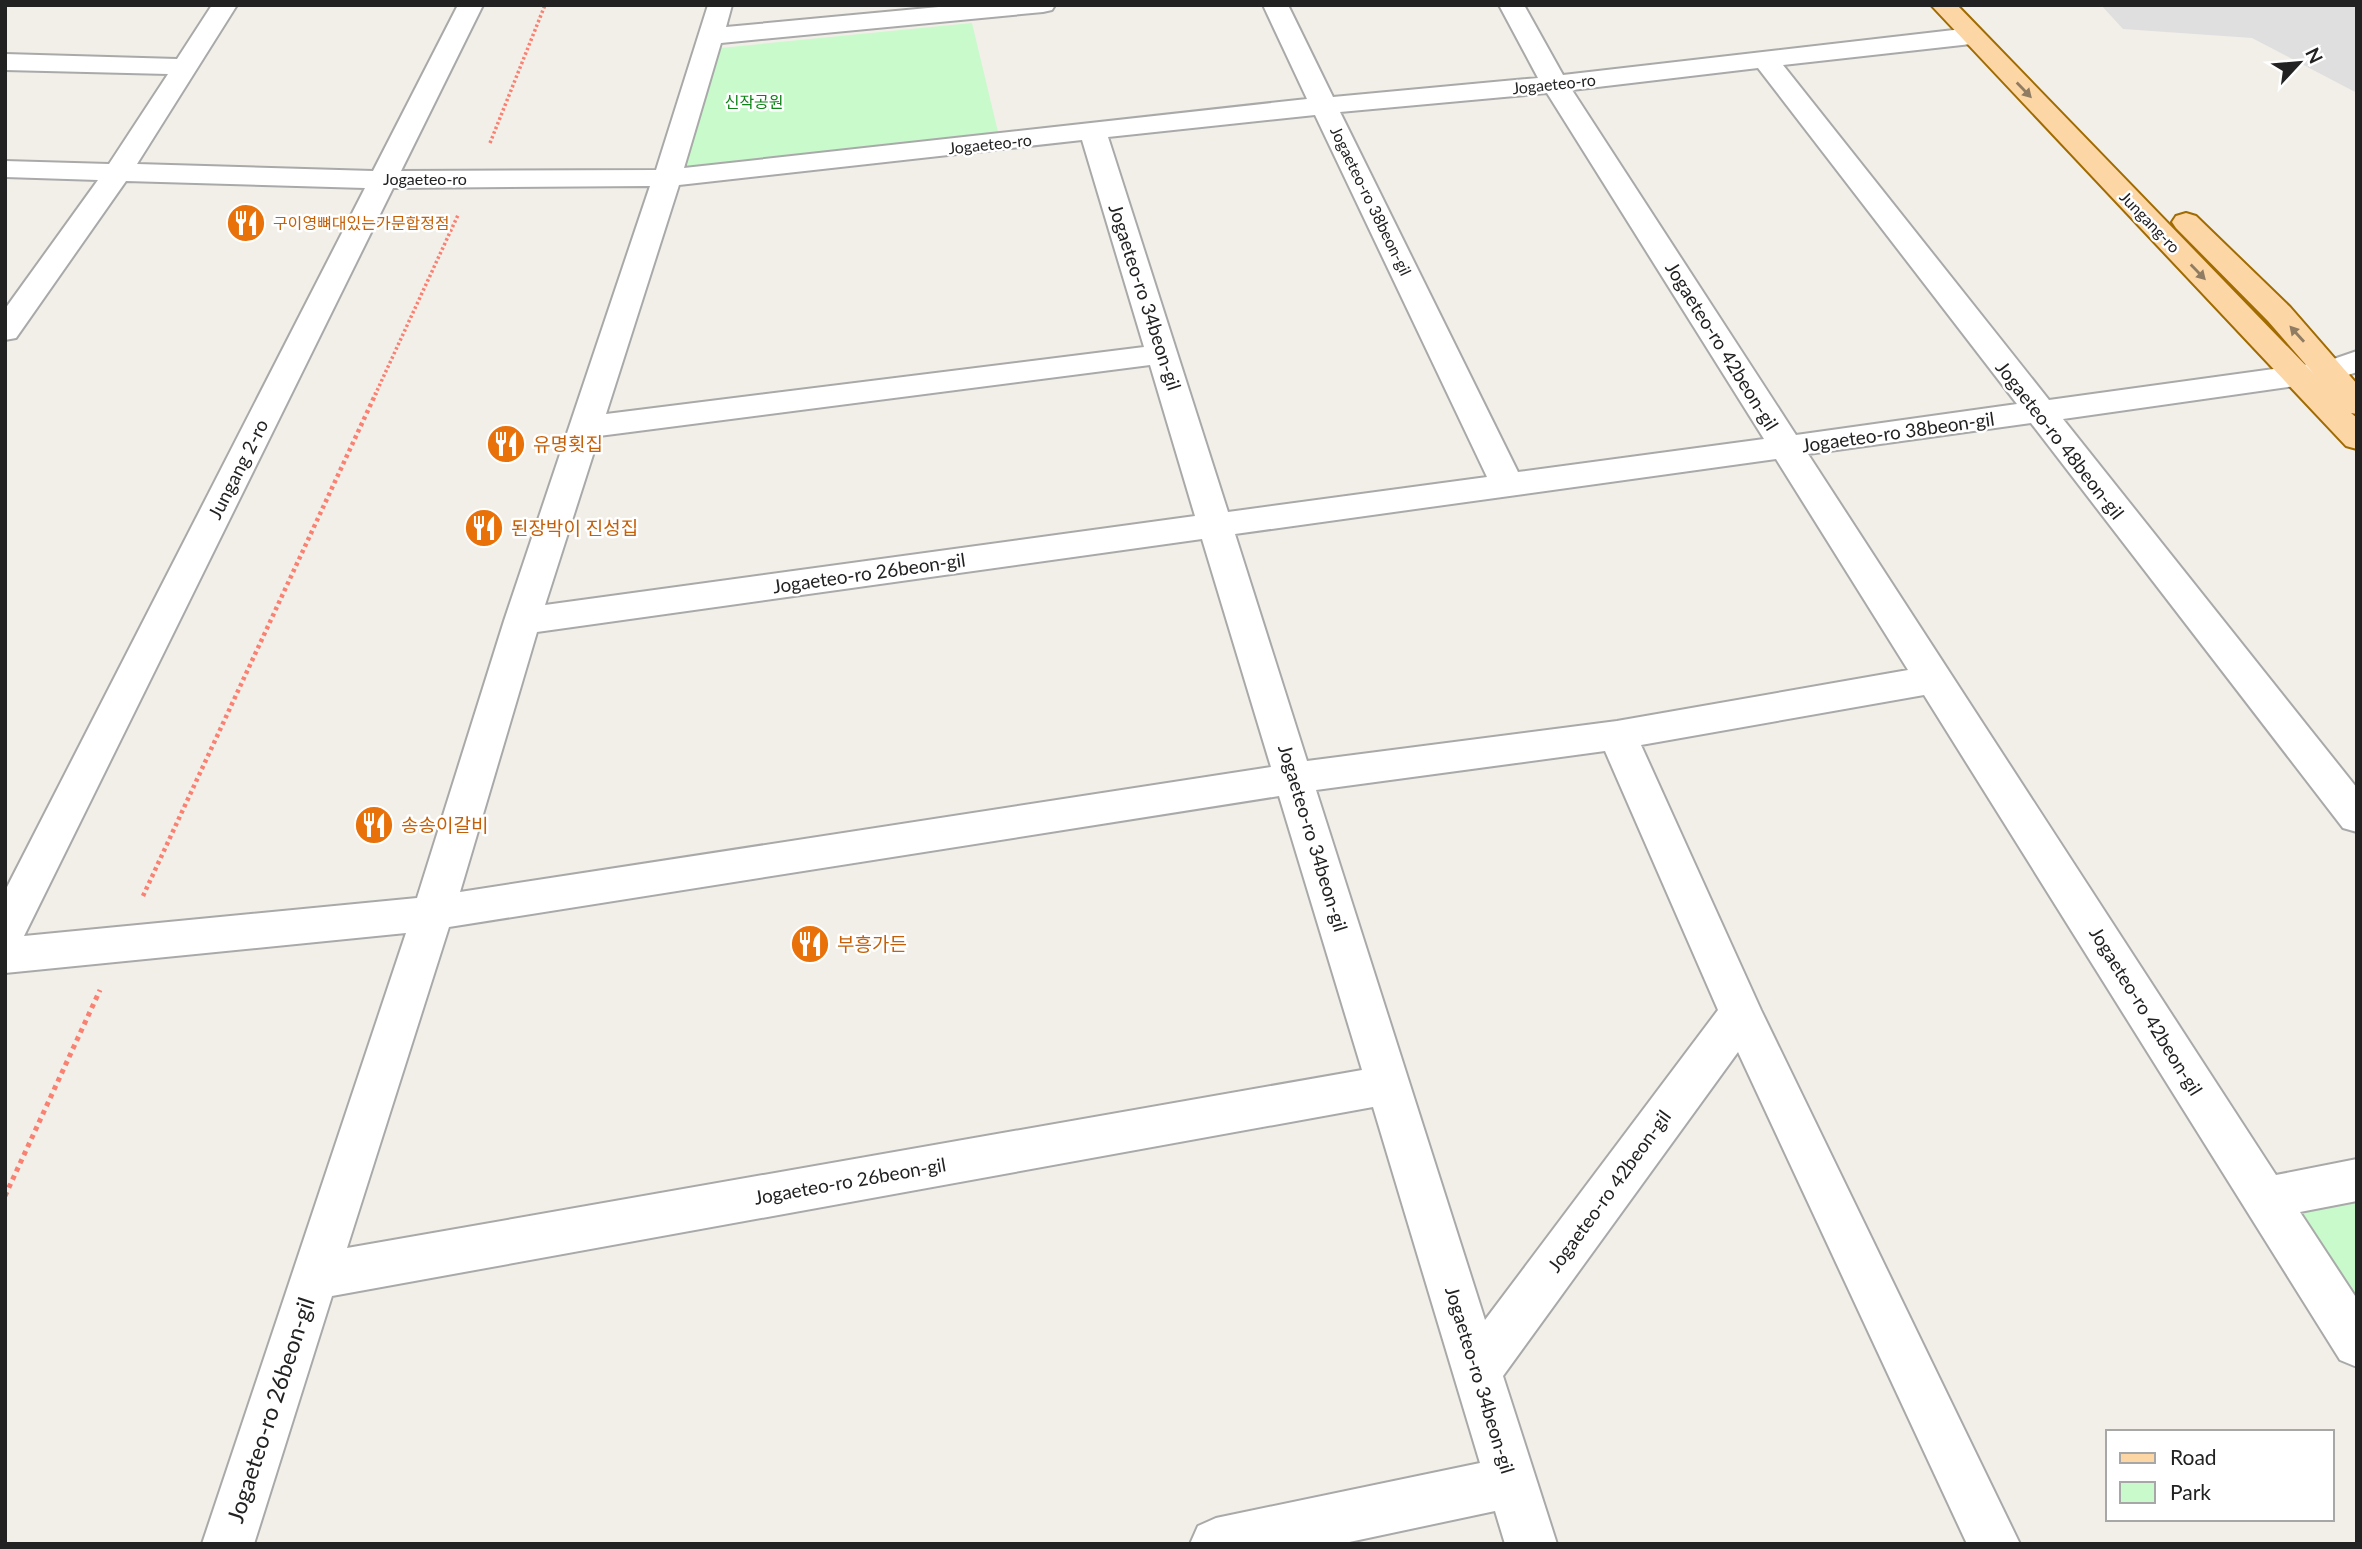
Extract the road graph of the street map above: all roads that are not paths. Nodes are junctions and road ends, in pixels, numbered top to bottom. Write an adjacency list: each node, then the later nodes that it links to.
1 (225, 5): 13 (street)
2 (471, 5): 20 (street, Jungang 2-ro)
3 (720, 5): 9 (street, Jogaeteo-ro 26beon-gil)
4 (1043, 5): 9 (street)
5 (1275, 5): 15 (street, Jogaeteo-ro 38beon-gil)
6 (1511, 5): 14 (street, Jogaeteo-ro 42beon-gil)
7 (1943, 5): 10 (main road, Jungang-ro)
8 (1967, 5): 23 (main road, Jungang-ro, one-way to 8)
9 (711, 36): 19 (street, Jogaeteo-ro 26beon-gil)
10 (1971, 36): 11 (street, Jogaeteo-ro); 24 (main road, Jungang-ro, one-way to 24)
11 (1766, 61): 14 (street, Jogaeteo-ro); 26 (street, Jogaeteo-ro 48beon-gil)
12 (5, 62): 13 (street)
13 (184, 66): 18 (street)
14 (1555, 84): 15 (street, Jogaeteo-ro); 29 (street, Jogaeteo-ro 42beon-gil)
15 (1326, 106): 16 (street, Jogaeteo-ro); 30 (street, Jogaeteo-ro 38beon-gil)
16 (1093, 133): 19 (street, Jogaeteo-ro); 22 (street, Jogaeteo-ro 34beon-gil)
17 (5, 169): 18 (street, Jogaeteo-ro)
18 (118, 172): 20 (street, Jogaeteo-ro); 21 (street)
19 (667, 177): 20 (street, Jogaeteo-ro); 27 (street, Jogaeteo-ro 26beon-gil)
20 (383, 180): 38 (street, Jungang 2-ro)
21 (7, 325)
22 (1163, 354): 27 (street); 31 (street, Jogaeteo-ro 34beon-gil)
23 (2343, 365): 24 (street, Jogaeteo-ro 38beon-gil); 25 (main road, Jungang-ro)
24 (2298, 376): 26 (street, Jogaeteo-ro 38beon-gil); 28 (main road, Jungang-ro)
25 (2357, 404)
26 (2038, 412): 29 (street, Jogaeteo-ro 38beon-gil); 36 (street, Jogaeteo-ro 48beon-gil)
27 (586, 427): 32 (street, Jogaeteo-ro 26beon-gil)
28 (2357, 438)
29 (1786, 448): 30 (street, Jogaeteo-ro 38beon-gil); 33 (street, Jogaeteo-ro 42beon-gil)
30 (1507, 484): 31 (street, Jogaeteo-ro 38beon-gil)
31 (1217, 524): 32 (street, Jogaeteo-ro 26beon-gil); 35 (street, Jogaeteo-ro 34beon-gil)
32 (522, 621): 37 (street, Jogaeteo-ro 26beon-gil)
33 (1934, 678): 34 (street); 43 (street, Jogaeteo-ro 42beon-gil)
34 (1617, 735): 35 (street); 40 (street)
35 (1295, 778): 37 (street); 41 (street, Jogaeteo-ro 34beon-gil)
36 (2357, 817)
37 (433, 913): 39 (street); 44 (street, Jogaeteo-ro 26beon-gil)
38 (5, 932)
39 (5, 955)
40 (1741, 1013): 46 (street, Jogaeteo-ro 42beon-gil); 51 (street)
41 (1387, 1085): 44 (street, Jogaeteo-ro 26beon-gil); 46 (street, Jogaeteo-ro 34beon-gil)
42 (2357, 1180): 43 (street)
43 (2265, 1198): 45 (street, Jogaeteo-ro 42beon-gil)
44 (314, 1277): 48 (street, Jogaeteo-ro 26beon-gil)
45 (2357, 1343)
46 (1478, 1370): 47 (street, Jogaeteo-ro 34beon-gil)
47 (1511, 1482): 49 (street); 50 (street, Jogaeteo-ro 34beon-gil)
48 (228, 1544)
49 (1216, 1544)
50 (1531, 1544)
51 (1994, 1544)

